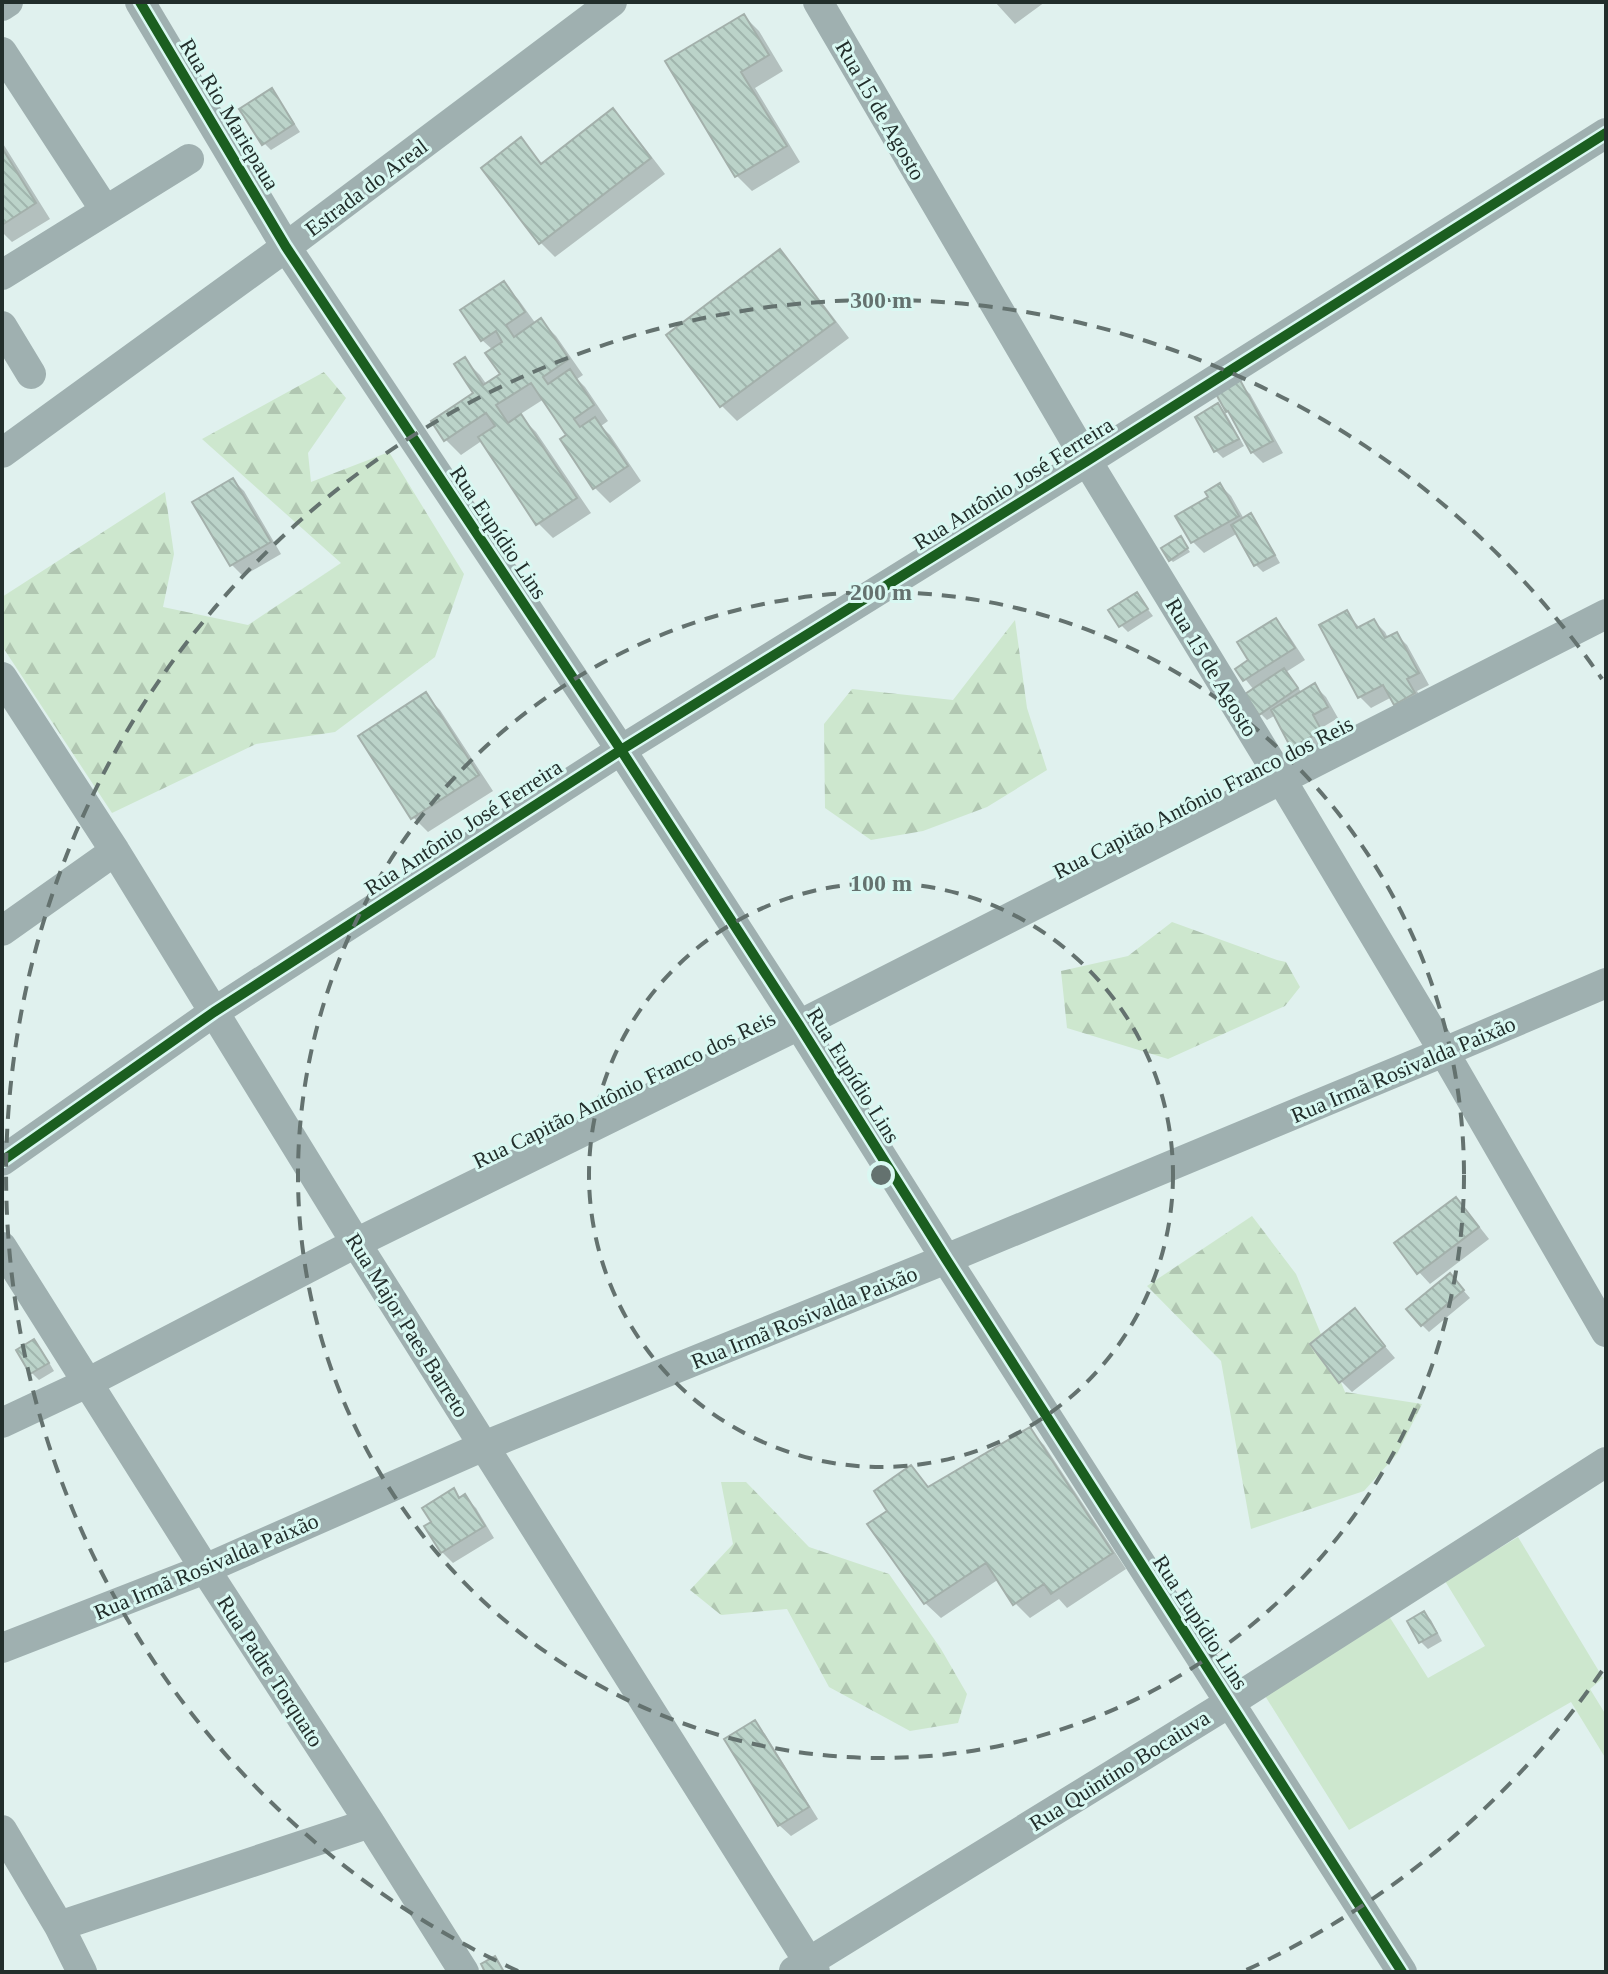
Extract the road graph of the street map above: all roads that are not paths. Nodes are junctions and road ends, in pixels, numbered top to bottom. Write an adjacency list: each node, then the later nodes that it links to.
1 (8, 2): 5 (street)
2 (140, 2): 10 (street, Rua Rio Mariepaua)
3 (612, 2): 10 (street, Estrada do Areal)
4 (818, 2): 15 (street, Rua 15 de Agosto)
5 (2, 6)
6 (2, 52): 9 (street)
7 (1606, 133): 15 (street, Rua Antônio José Ferreira)
8 (189, 159): 9 (street)
9 (105, 210): 11 (street)
10 (286, 247): 14 (street, Estrada do Areal); 18 (street, Rua Eupídio Lins)
11 (2, 275)
12 (2, 326): 13 (street)
13 (31, 374)
14 (2, 453)
15 (1087, 461): 18 (street, Rua Antônio José Ferreira); 19 (street, Rua 15 de Agosto)
16 (1606, 614): 19 (street, Rua Capitão Antônio Franco dos Reis)
17 (4, 687): 20 (street, Rua Major Paes Barreto)
18 (621, 750): 23 (street, Rua Antônio José Ferreira); 24 (street, Rua Eupídio Lins)
19 (1281, 779): 24 (street, Rua Capitão Antônio Franco dos Reis); 25 (street, Rua 15 de Agosto)
20 (115, 851): 21 (street); 23 (street, Rua Major Paes Barreto)
21 (2, 931)
22 (1606, 983): 25 (street, Rua Irmã Rosivalda Paixão)
23 (214, 1012): 26 (street, Rua Antônio José Ferreira); 27 (street, Rua Major Paes Barreto)
24 (799, 1025): 27 (street, Rua Capitão Antônio Franco dos Reis); 29 (street, Rua Eupídio Lins)
25 (1444, 1052): 29 (street, Rua Irmã Rosivalda Paixão); 30 (street, Rua 15 de Agosto)
26 (2, 1161)
27 (356, 1243): 31 (street, Rua Capitão Antônio Franco dos Reis); 33 (street, Rua Major Paes Barreto)
28 (2, 1247): 31 (street, Rua Padre Torquato)
29 (946, 1259): 33 (street, Rua Irmã Rosivalda Paixão); 37 (street, Rua Eupídio Lins)
30 (1606, 1332)
31 (87, 1383): 32 (street, Rua Capitão Antônio Franco dos Reis); 35 (street, Rua Padre Torquato)
32 (2, 1423)
33 (484, 1446): 35 (street, Rua Irmã Rosivalda Paixão); 41 (street, Rua Major Paes Barreto)
34 (1606, 1462): 37 (street, Rua Quintino Bocaiuva)
35 (205, 1569): 36 (street, Rua Irmã Rosivalda Paixão); 38 (street, Rua Padre Torquato)
36 (2, 1648)
37 (1229, 1703): 41 (street, Rua Quintino Bocaiuva); 44 (street, Rua Eupídio Lins)
38 (370, 1823): 40 (street); 43 (street, Rua Padre Torquato)
39 (2, 1830): 40 (street)
40 (59, 1926): 42 (street)
41 (805, 1969)
42 (82, 1972)
43 (464, 1972)
44 (1402, 1972)

